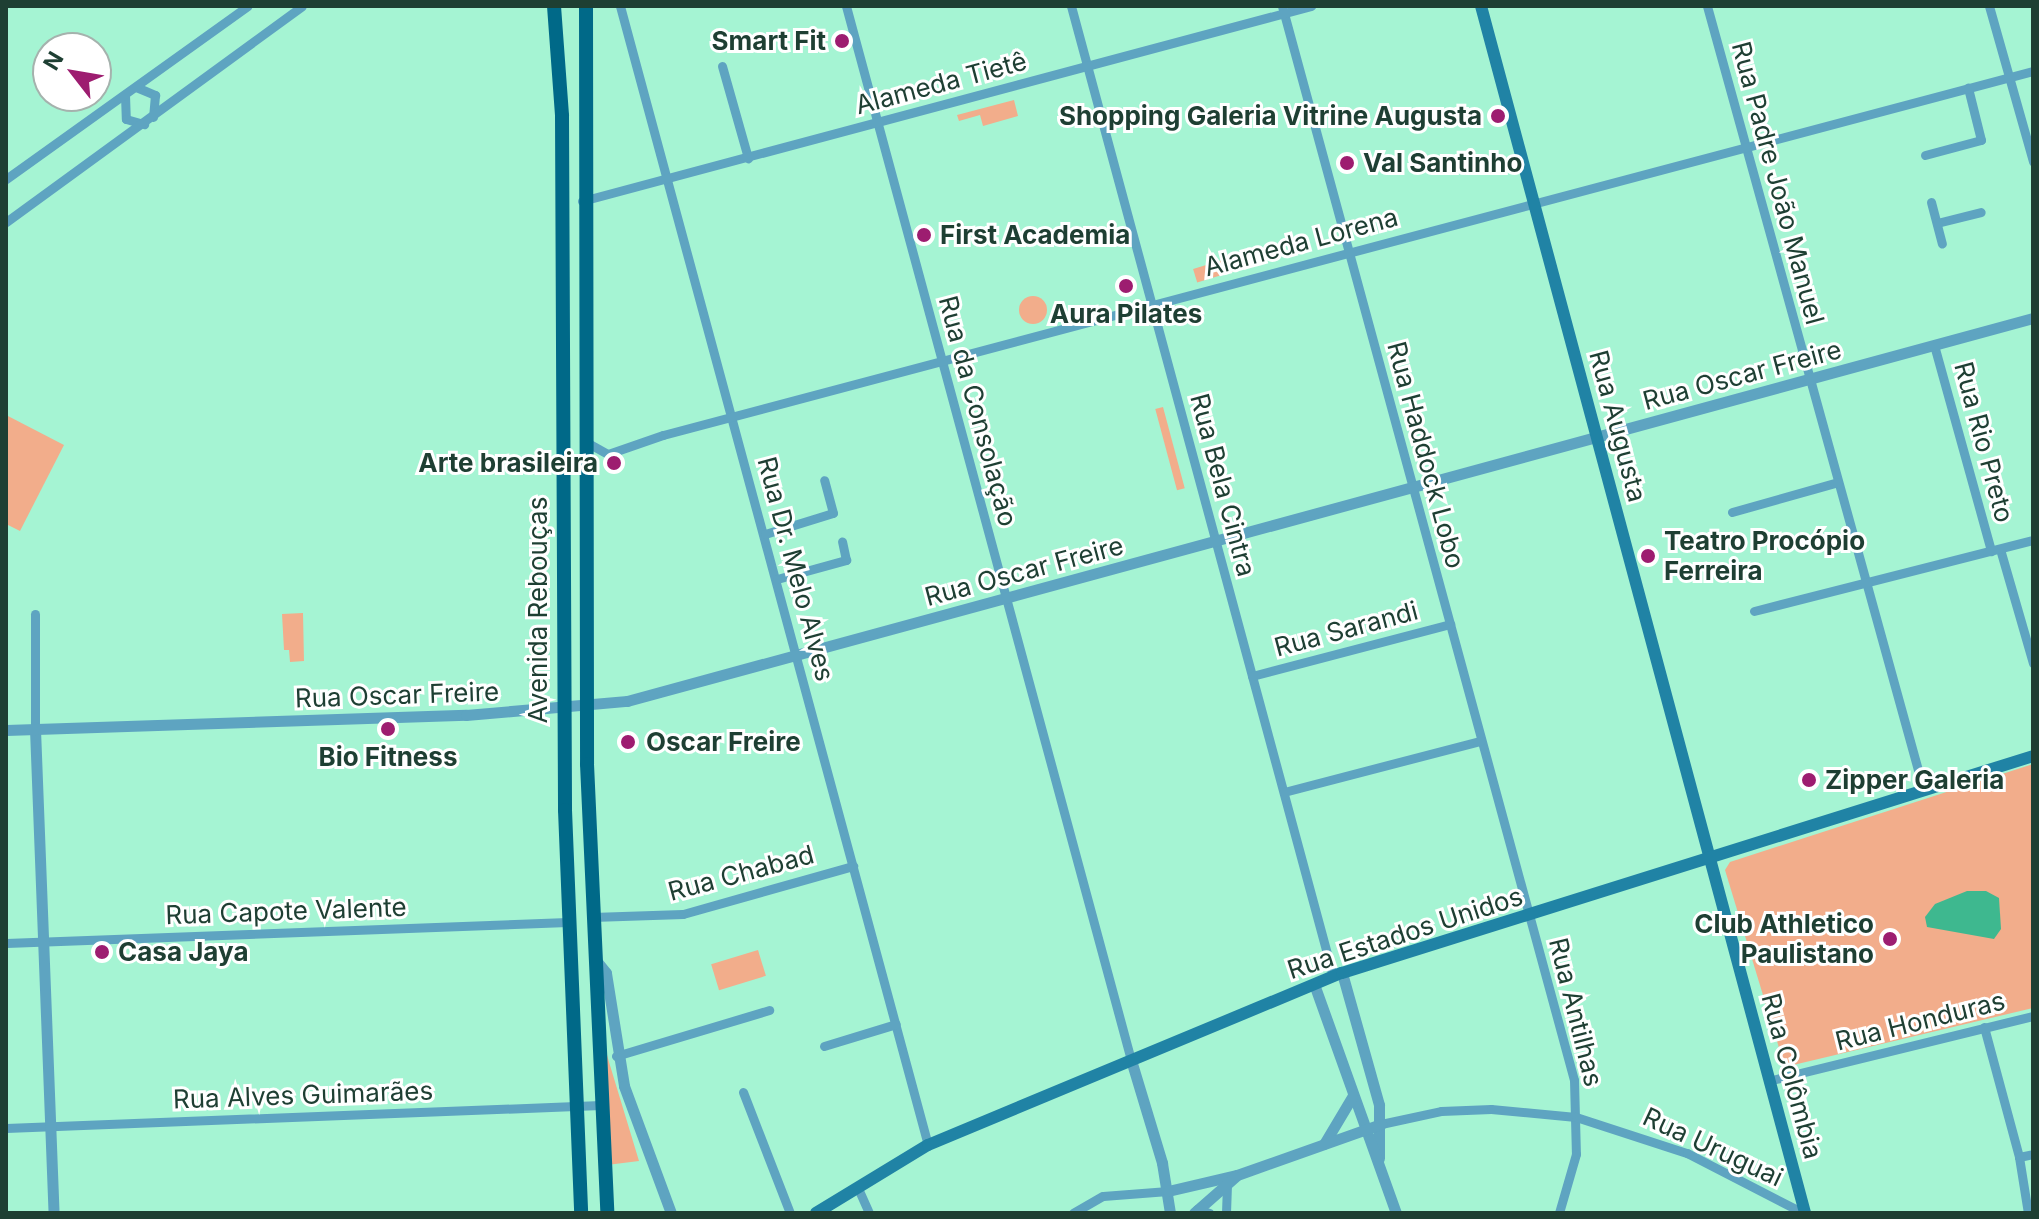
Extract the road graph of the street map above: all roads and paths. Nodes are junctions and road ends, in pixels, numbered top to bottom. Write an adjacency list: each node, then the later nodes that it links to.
1 (248, 6): 17 (street)
2 (302, 6): 20 (street)
3 (554, 6): 64 (main road, Avenida Rebouças)
4 (620, 6): 28 (street, Rua Dr. Melo Alves)
5 (846, 6): 21 (street, Rua da Consolação)
6 (1071, 6): 14 (street, Rua Bela Cintra)
7 (1311, 6): 12 (street, Alameda Tietê)
8 (1481, 6): 30 (main road, Rua Augusta)
9 (1707, 6): 23 (street, Rua Padre João Manuel)
10 (1989, 6): 16 (street)
11 (585, 8): 29 (main road, Avenida Rebouças)
12 (1282, 10): 14 (street, Alameda Tietê); 36 (street, Rua Haddock Lobo)
13 (722, 66): 25 (street)
14 (1086, 67): 21 (street, Alameda Tietê); 37 (street, Rua Bela Cintra)
15 (2033, 71): 16 (street, Alameda Lorena)
16 (2009, 77): 18 (street, Alameda Lorena); 26 (street)
17 (135, 87): 19 (street); 20 (street)
18 (1968, 88): 23 (street, Alameda Lorena); 24 (street)
19 (125, 95): 22 (street); 27 (street)
20 (153, 117): 22 (street)
21 (878, 123): 25 (street, Alameda Tietê); 40 (street, Rua da Consolação)
22 (144, 124): 33 (street)
23 (1745, 146): 30 (street, Alameda Lorena); 41 (street, Rua Padre João Manuel)
24 (1925, 155)
25 (748, 158): 28 (street, Alameda Tietê)
26 (2033, 162)
27 (6, 179)
28 (666, 180): 29 (street, Alameda Tietê); 42 (street, Rua Dr. Melo Alves)
29 (582, 201): 44 (main road, Avenida Rebouças)
30 (1534, 202): 36 (street, Alameda Lorena); 43 (main road, Rua Augusta)
31 (1931, 202): 34 (street)
32 (1981, 212): 34 (street)
33 (6, 222)
34 (1937, 223): 35 (street)
35 (1942, 244)
36 (1348, 252): 37 (street, Alameda Lorena); 47 (street, Rua Haddock Lobo)
37 (1150, 306): 40 (street, Alameda Lorena); 52 (street, Rua Bela Cintra)
38 (2033, 318): 39 (street, Rua Oscar Freire)
39 (1934, 345): 41 (street, Rua Oscar Freire); 53 (street, Rua Rio Preto)
40 (942, 362): 42 (street, Alameda Lorena); 56 (street, Rua da Consolação)
41 (1810, 379): 43 (street, Rua Oscar Freire); 46 (street, Rua Padre João Manuel)
42 (730, 418): 44 (street, Alameda Lorena); 49 (street, Rua Dr. Melo Alves)
43 (1599, 438): 47 (street, Rua Oscar Freire); 71 (main road, Rua Augusta)
44 (586, 442): 63 (main road, Avenida Rebouças)
45 (824, 480): 49 (street)
46 (1838, 482): 48 (street); 55 (street, Rua Padre João Manuel)
47 (1412, 488): 52 (street, Rua Oscar Freire); 59 (street, Rua Haddock Lobo)
48 (1732, 512)
49 (765, 534): 54 (street, Rua Dr. Melo Alves)
50 (2033, 540): 53 (street)
51 (842, 541): 54 (street)
52 (1216, 541): 56 (street, Rua Oscar Freire); 62 (street, Rua Bela Cintra)
53 (1996, 550): 55 (street); 61 (street, Rua Rio Preto)
54 (777, 579): 60 (street, Rua Dr. Melo Alves)
55 (1866, 584): 57 (street); 69 (street, Rua Padre João Manuel)
56 (1006, 599): 60 (street, Rua Oscar Freire); 87 (street, Rua da Consolação)
57 (1754, 611)
58 (35, 614): 65 (street)
59 (1450, 624): 62 (street, Rua Sarandi); 67 (street, Rua Haddock Lobo)
60 (796, 655): 63 (street, Rua Oscar Freire); 72 (street, Rua Dr. Melo Alves)
61 (2033, 663)
62 (1252, 676): 70 (street, Rua Bela Cintra)
63 (586, 707): 64 (street, Rua Oscar Freire); 74 (main road, Avenida Rebouças)
64 (563, 710): 65 (street, Rua Oscar Freire); 75 (main road, Avenida Rebouças)
65 (35, 729): 66 (street, Rua Oscar Freire); 76 (street)
66 (6, 730)
67 (1480, 741): 70 (street); 73 (street, Rua Haddock Lobo)
68 (2033, 756): 69 (main road, Rua Estados Unidos)
69 (1923, 788): 71 (main road, Rua Estados Unidos)
70 (1284, 792): 79 (street, Rua Bela Cintra)
71 (1712, 858): 73 (main road, Rua Estados Unidos); 88 (main road, Rua Colômbia)
72 (853, 866): 74 (street, Rua Chabad); 83 (street, Rua Dr. Melo Alves)
73 (1530, 915): 79 (main road, Rua Estados Unidos); 93 (street, Rua Antilhas)
74 (592, 917): 78 (main road, Avenida Rebouças)
75 (568, 922): 76 (street, Rua Capote Valente); 91 (main road, Avenida Rebouças)
76 (44, 942): 77 (street, Rua Capote Valente); 95 (street)
77 (6, 943)
78 (594, 958): 86 (street); 92 (main road, Avenida Rebouças)
79 (1338, 975): 80 (main road, Rua Estados Unidos); 94 (street)
80 (1314, 984): 87 (main road, Rua Estados Unidos); 90 (street)
81 (769, 1010): 86 (street)
82 (2033, 1016): 84 (street, Rua Honduras)
83 (896, 1024): 85 (street); 99 (street, Rua Dr. Melo Alves)
84 (1984, 1027): 88 (street, Rua Honduras); 101 (street)
85 (824, 1046)
86 (616, 1056): 111 (street)
87 (1131, 1060): 99 (main road, Rua Estados Unidos); 106 (street)
88 (1772, 1080): 121 (main road, Rua Colômbia)
89 (743, 1092): 112 (street)
90 (1352, 1097): 97 (street); 98 (street)
91 (575, 1105): 92 (street, Rua Alves Guimarães); 95 (street, Rua Alves Guimarães); 109 (main road, Avenida Rebouças)
92 (601, 1105): 110 (main road, Avenida Rebouças)
93 (1576, 1117): 94 (street, Rua Uruguai); 120 (street, Rua Antilhas); 121 (street, Rua Uruguai)
94 (1381, 1124): 97 (street, Rua Uruguai); 102 (street)
95 (51, 1127): 96 (street, Rua Alves Guimarães); 108 (street)
96 (6, 1128)
97 (1367, 1129): 98 (street, Rua Uruguai); 102 (street)
98 (1324, 1144): 103 (street, Rua Uruguai)
99 (928, 1145): 105 (main road, Rua Estados Unidos)
100 (2033, 1154): 101 (street)
101 (2019, 1157): 122 (street)
102 (1379, 1159): 119 (street)
103 (1237, 1175): 104 (street); 106 (street, Rua Uruguai)
104 (1227, 1185): 107 (street); 118 (street)
105 (857, 1186): 113 (main road, Rua Estados Unidos); 114 (street)
106 (1168, 1191): 115 (street); 116 (street)
107 (1195, 1211): 117 (street)
108 (54, 1213)
109 (581, 1213)
110 (607, 1213)
111 (671, 1213)
112 (790, 1213)
113 (816, 1213)
114 (869, 1213)
115 (1073, 1213)
116 (1170, 1213)
117 (1209, 1213)
118 (1226, 1213)
119 (1396, 1213)
120 (1559, 1213)
121 (1804, 1213)
122 (2028, 1213)

